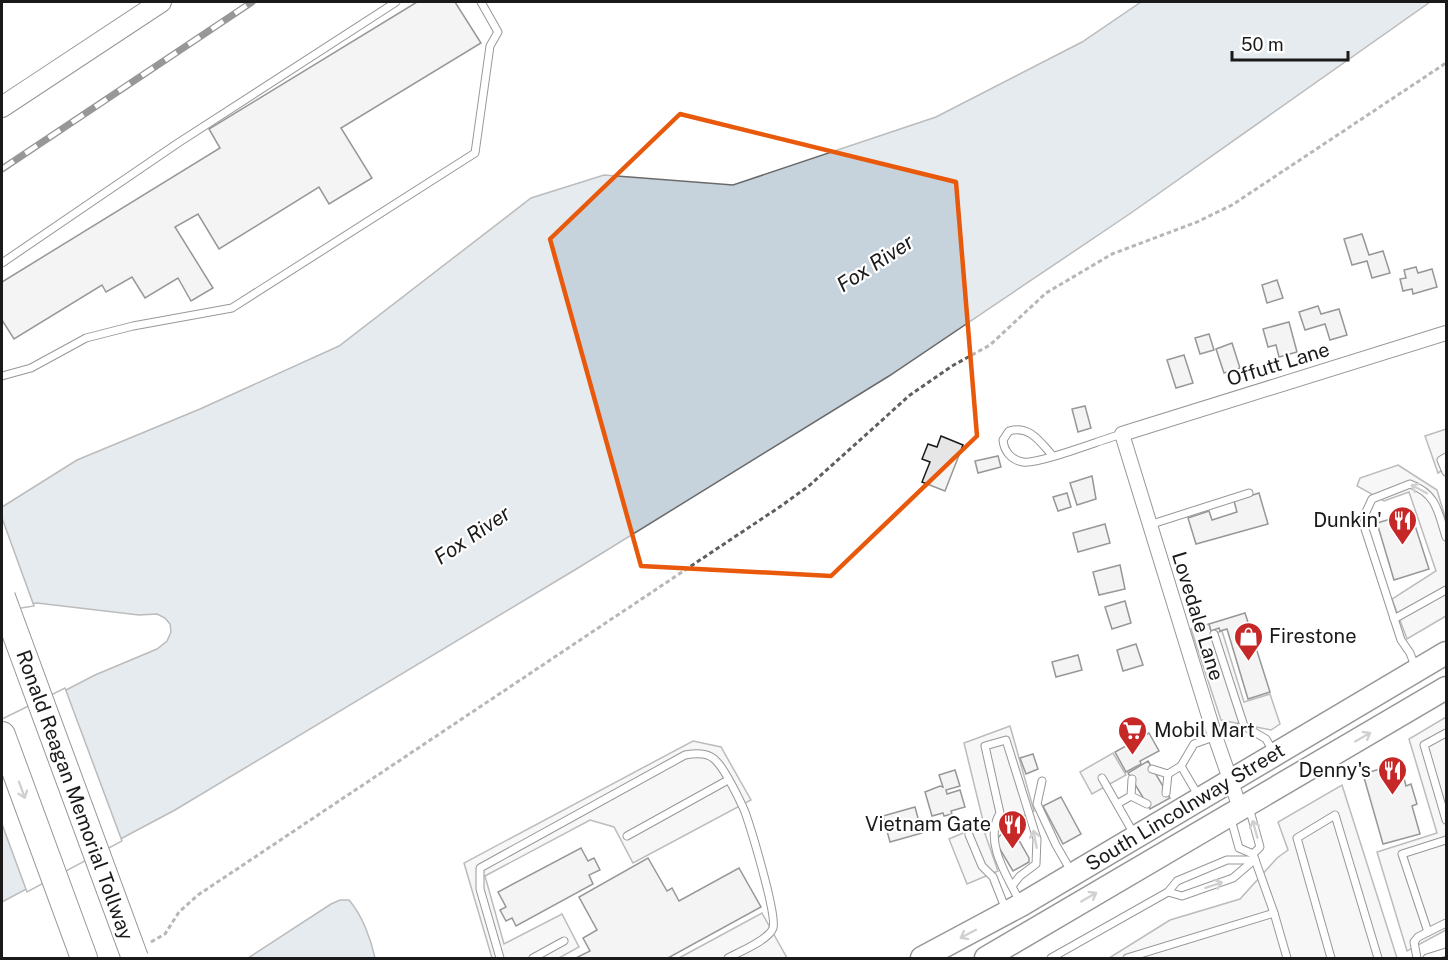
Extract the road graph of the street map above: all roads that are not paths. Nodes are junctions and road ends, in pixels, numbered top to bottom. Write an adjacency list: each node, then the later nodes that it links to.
1 (161, 2): 4 (main road)
2 (396, 2): 5 (lane)
3 (481, 2): 7 (lane)
4 (2, 107)
5 (2, 263)
6 (1446, 333): 8 (street, Offutt Lane)
7 (2, 376)
8 (1122, 434): 9 (lane); 13 (street, Lovedale Lane)
9 (1053, 456): 9 (lane)
10 (1446, 458): 11 (lane)
11 (1446, 472)
12 (1249, 493): 13 (lane)
13 (1149, 525): 25 (street, Lovedale Lane)
14 (1446, 537): 17 (lane, one-way to 17)
15 (1446, 590): 17 (lane)
16 (2, 597): 56 (highway, Ronald Reagan Memorial Tollway, bridge)
17 (1394, 619): 20 (lane)
18 (1214, 634): 22 (lane)
19 (1446, 652): 20 (main road, South Lincolnway Street)
20 (1416, 670): 26 (main road, South Lincolnway Street)
21 (1446, 688): 42 (main road, South Lincolnway Street, one-way to 21)
22 (1244, 726): 25 (lane); 26 (lane)
23 (1446, 733): 43 (lane)
24 (2, 735): 58 (highway, one-way to 58)
25 (1215, 736): 27 (lane); 35 (street, Lovedale Lane)
26 (1275, 754): 35 (main road, South Lincolnway Street)
27 (1181, 766): 29 (lane); 39 (lane)
28 (1152, 769): 29 (lane)
29 (1168, 774): 31 (lane); 37 (lane)
30 (1102, 778): 40 (lane)
31 (1158, 779)
32 (728, 780): 45 (lane); 59 (lane); 61 (lane)
33 (1132, 780): 38 (lane)
34 (1042, 781): 49 (lane)
35 (1230, 781): 39 (main road, South Lincolnway Street); 42 (street, Lovedale Lane)
36 (1139, 791): 38 (lane)
37 (1166, 793)
38 (1131, 796): 40 (lane); 41 (lane)
39 (1199, 798): 46 (main road, South Lincolnway Street)
40 (1116, 804): 46 (lane)
41 (1147, 804)
42 (1240, 808): 48 (lane, one-way to 42); 48 (lane); 63 (main road, South Lincolnway Street, one-way to 42)
43 (1446, 820)
44 (969, 835): 51 (lane)
45 (627, 836)
46 (1135, 836): 49 (main road, South Lincolnway Street)
47 (1446, 840): 54 (lane)
48 (1254, 857): 50 (lane); 50 (lane, one-way to 48); 52 (lane)
49 (1073, 873): 51 (main road, South Lincolnway Street)
50 (1168, 892): 64 (lane)
51 (1013, 901): 51 (lane, one-way to 51); 62 (main road, South Lincolnway Street, one-way to 62)
52 (1274, 913): 65 (lane); 66 (lane)
53 (1446, 923): 54 (lane)
54 (1428, 932): 69 (lane)
55 (564, 941): 60 (lane)
56 (141, 951)
57 (1446, 952): 70 (lane)
58 (84, 958)
59 (500, 958)
60 (533, 958)
61 (728, 958)
62 (922, 958)
63 (986, 958)
64 (1052, 958)
65 (1127, 958)
66 (1287, 958)
67 (1331, 958): 68 (lane)
68 (1378, 958)
69 (1418, 958)
70 (1427, 958)

